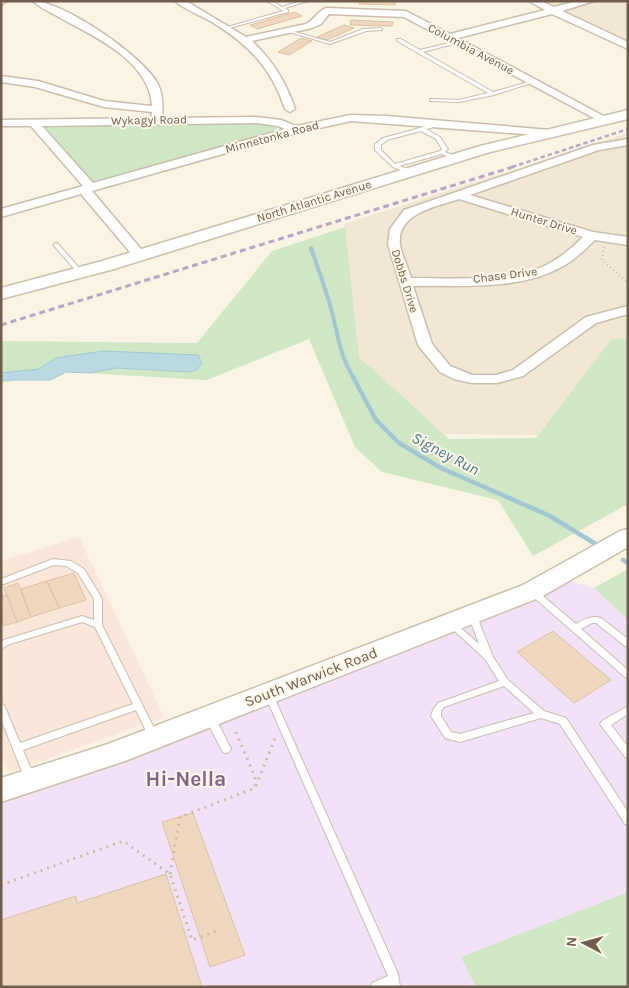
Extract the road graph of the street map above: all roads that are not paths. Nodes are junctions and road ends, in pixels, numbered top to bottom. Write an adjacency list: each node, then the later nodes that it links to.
1 (37, 1): 25 (street)
2 (179, 1): 11 (street)
3 (269, 1): 8 (lane)
4 (306, 1): 8 (lane)
5 (318, 1): 10 (street)
6 (533, 1): 9 (street)
7 (590, 1): 9 (street)
8 (282, 8): 11 (lane)
9 (553, 11): 14 (street); 17 (street)
10 (326, 12): 13 (street); 14 (street, Columbia Avenue)
11 (229, 27): 15 (street)
12 (380, 29): 13 (lane)
13 (288, 31): 15 (street)
14 (455, 39): 18 (lane); 20 (street, Columbia Avenue)
15 (245, 40): 23 (street)
16 (399, 40): 18 (lane)
17 (628, 46)
18 (418, 52): 21 (lane)
19 (2, 78): 25 (street)
20 (532, 82): 21 (lane); 26 (street, Columbia Avenue)
21 (492, 94): 22 (lane)
22 (432, 100)
23 (290, 109)
24 (628, 114): 26 (street, North Atlantic Avenue)
25 (157, 115): 27 (street, Wykagyl Road); 30 (street, Wykagyl Road)
26 (605, 121): 32 (street, North Atlantic Avenue)
27 (33, 122): 28 (street, Wykagyl Road); 37 (street)
28 (1, 123)
29 (434, 123): 30 (street, Minnetonka Road); 31 (lane); 32 (street, Minnetonka Road)
30 (295, 130): 37 (street, Minnetonka Road)
31 (423, 130): 34 (lane); 35 (lane)
32 (512, 136): 34 (street, North Atlantic Avenue)
33 (626, 142): 38 (street, Dobbs Drive)
34 (449, 155): 35 (lane); 36 (street, North Atlantic Avenue)
35 (395, 166): 36 (lane)
36 (411, 172): 43 (street, North Atlantic Avenue)
37 (87, 189): 39 (street, Minnetonka Road); 43 (street)
38 (460, 196): 40 (street, Hunter Drive); 45 (street, Dobbs Drive)
39 (1, 213)
40 (592, 236): 41 (street, Hunter Drive); 45 (street, Chase Drive)
41 (628, 241)
42 (56, 245): 44 (lane)
43 (140, 255): 44 (street, North Atlantic Avenue)
44 (80, 272): 46 (street, North Atlantic Avenue)
45 (406, 282): 47 (street, Dobbs Drive)
46 (1, 294)
47 (628, 310)
48 (620, 541): 50 (street, South Warwick Road)
49 (1, 582): 52 (lane)
50 (532, 591): 51 (street, South Warwick Road); 53 (lane)
51 (460, 618): 56 (lane); 56 (lane); 59 (street, South Warwick Road)
52 (98, 625): 55 (lane); 60 (lane)
53 (576, 628): 54 (lane); 57 (lane)
54 (628, 644)
55 (1, 646)
56 (489, 658): 58 (lane)
57 (628, 674)
58 (505, 682): 63 (lane); 63 (lane)
59 (269, 693): 64 (street, South Warwick Road); 72 (lane)
60 (138, 706): 65 (lane); 66 (lane)
61 (1, 707): 66 (lane)
62 (628, 709): 68 (lane)
63 (541, 714): 71 (lane)
64 (210, 716): 65 (street, South Warwick Road); 67 (lane)
65 (154, 738): 69 (street, South Warwick Road)
66 (18, 748): 69 (lane)
67 (226, 749)
68 (628, 754)
69 (31, 780): 70 (street, South Warwick Road)
70 (1, 790)
71 (628, 821)
72 (394, 982): 73 (lane)
73 (376, 987)

